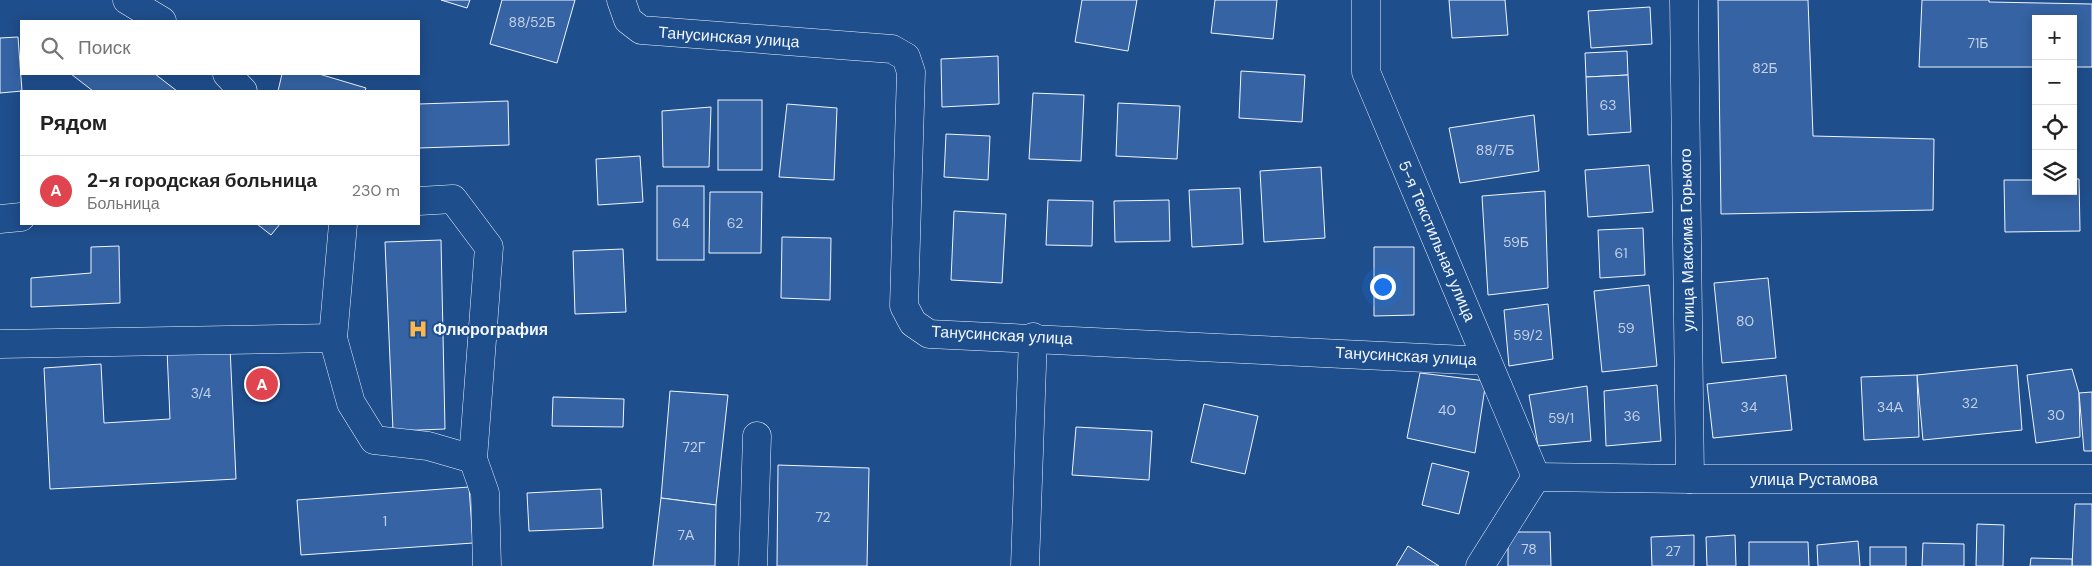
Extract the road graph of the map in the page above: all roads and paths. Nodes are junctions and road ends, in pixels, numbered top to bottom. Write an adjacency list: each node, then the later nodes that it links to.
1 (127, 0): 5 (street)
2 (621, 0): 12 (street, Танусинская улица)
3 (1366, 0): 15 (street, 5-я Текстильная улица)
4 (1684, 0): 19 (street, улица Максима Горького)
5 (160, 20)
6 (229, 75): 7 (street)
7 (242, 90)
8 (420, 201): 17 (street)
9 (20, 217): 10 (street)
10 (0, 219)
11 (343, 225): 13 (street)
12 (1033, 337): 15 (street, Танусинская улица); 23 (street)
13 (333, 338): 14 (street); 17 (street)
14 (0, 344)
15 (1487, 361): 18 (street, 5-я Текстильная улица)
16 (757, 436): 22 (street)
17 (473, 459): 21 (street)
18 (1536, 477): 19 (street, улица Рустамова); 24 (street)
19 (1690, 479): 20 (street, улица Рустамова)
20 (2092, 479)
21 (487, 566)
22 (753, 566)
23 (1025, 566)
24 (1480, 566)

